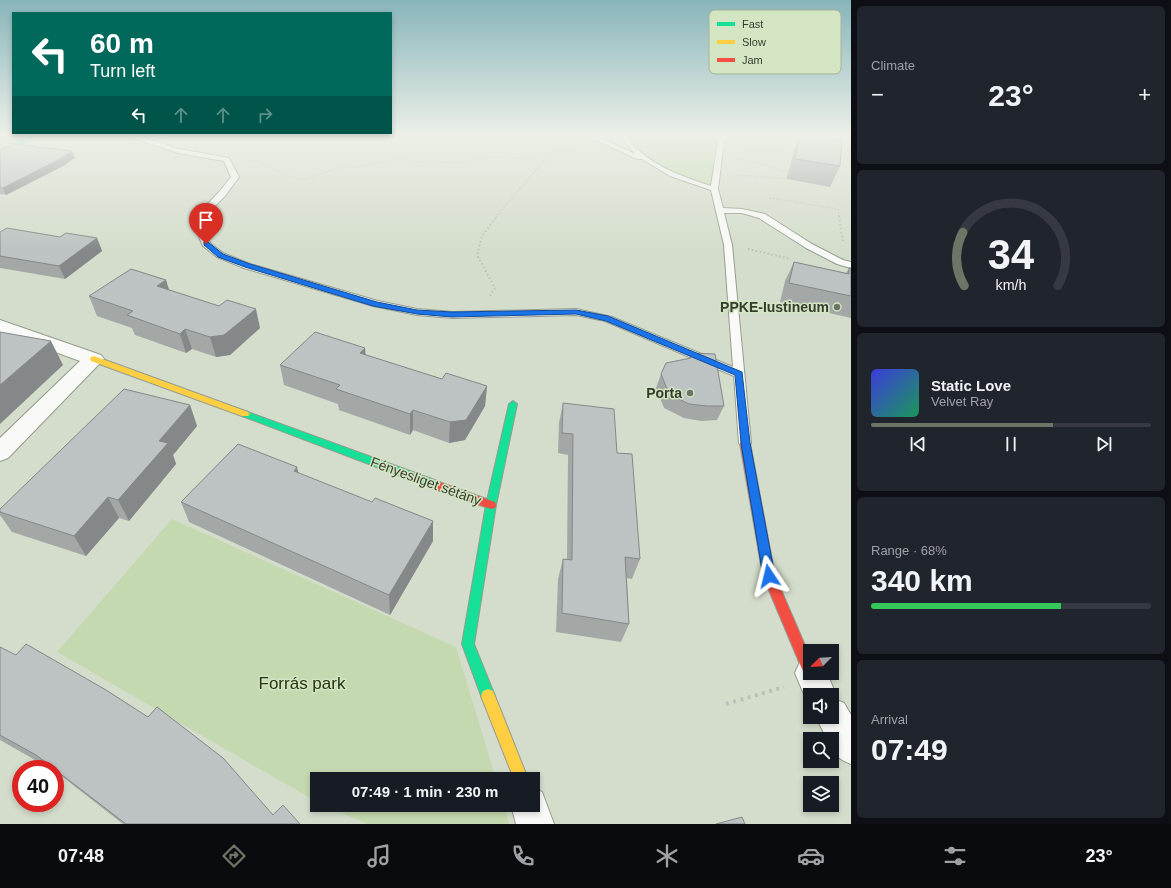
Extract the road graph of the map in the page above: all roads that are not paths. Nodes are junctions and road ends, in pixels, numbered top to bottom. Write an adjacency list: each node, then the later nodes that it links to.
1 (233, 172): 9 (lane)
2 (669, 172): 4 (lane)
3 (715, 172): 4 (lane)
4 (714, 189): 5 (lane)
5 (719, 210): 6 (lane); 9 (lane)
6 (851, 265)
7 (0, 326): 8 (street, Fényesliget sétány)
8 (94, 358): 12 (street); 13 (street, Fényesliget sétány)
9 (739, 374): 11 (lane)
10 (513, 404): 13 (street)
11 (745, 443): 14 (street)
12 (0, 452)
13 (491, 505): 17 (street, Fényesliget sétány)
14 (803, 656)
15 (837, 724): 16 (street)
16 (851, 747)
17 (518, 772)
18 (531, 812): 19 (street)
19 (535, 824)

